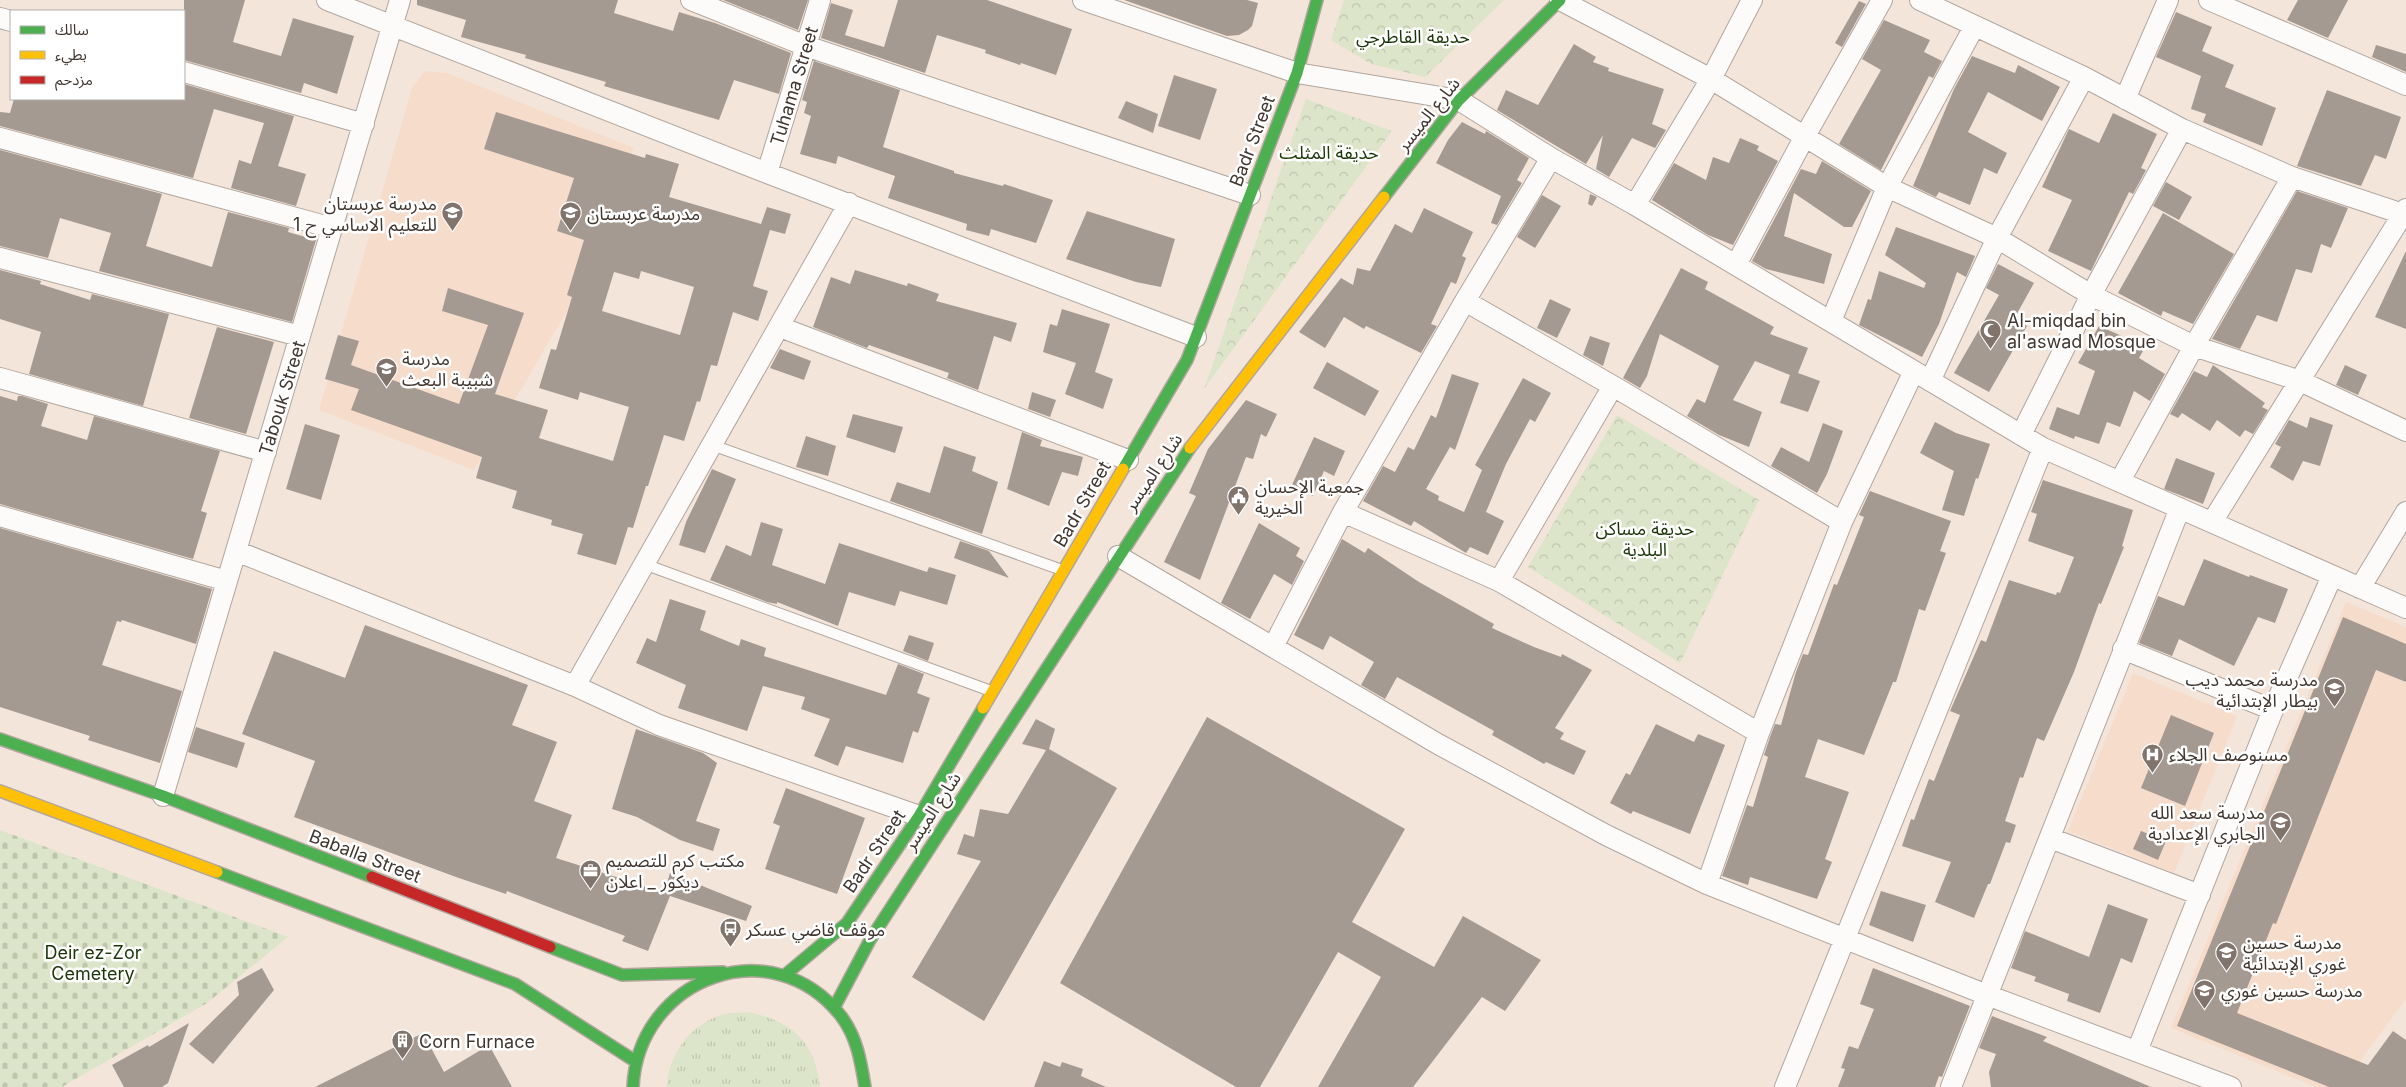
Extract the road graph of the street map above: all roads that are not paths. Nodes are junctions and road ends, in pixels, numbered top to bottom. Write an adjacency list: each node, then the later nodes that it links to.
1 (327, 0): 13 (street)
2 (400, 0): 13 (street, Tabouk Street)
3 (691, 0): 15 (street)
4 (820, 0): 15 (street, Tuhama Street)
5 (1083, 0): 17 (street)
6 (1316, 0): 17 (main road, Badr Street)
7 (1560, 0): 19 (street); 22 (main road, شارع الميسر)
8 (1752, 0): 19 (street)
9 (1882, 0): 25 (street)
10 (1920, 0): 14 (street)
11 (2168, 0): 21 (street)
12 (2209, 0): 20 (street)
13 (392, 26): 23 (street, Tabouk Street); 28 (street)
14 (1974, 27): 18 (street); 30 (street)
15 (806, 46): 28 (street, Tuhama Street); 31 (street)
16 (185, 72): 23 (street)
17 (1297, 73): 22 (street); 31 (main road, Badr Street)
18 (2084, 78): 21 (street); 36 (street)
19 (1711, 79): 25 (street); 33 (street)
20 (2406, 85)
21 (2125, 99): 24 (street)
22 (1459, 100): 27 (street); 64 (main road, شارع الميسر)
23 (364, 124): 35 (street, Tabouk Street)
24 (2182, 129): 29 (street); 39 (street)
25 (1805, 136): 30 (street); 38 (street)
26 (0, 138): 35 (street)
27 (1551, 158): 33 (street); 40 (street)
28 (767, 173): 32 (street)
29 (2292, 177): 34 (street); 45 (street)
30 (1887, 187): 36 (street); 41 (street)
31 (1250, 195): 44 (main road, Badr Street)
32 (849, 203): 42 (street); 44 (street)
33 (1635, 205): 38 (street)
34 (2405, 212): 48 (street)
35 (332, 228): 43 (street, Tabouk Street)
36 (1997, 238): 39 (street); 46 (street)
37 (0, 258): 43 (street)
38 (1736, 265): 41 (street)
39 (2091, 295): 45 (street); 51 (street)
40 (1464, 301): 49 (street); 58 (street)
41 (1831, 321): 46 (street)
42 (780, 327): 52 (street); 55 (street)
43 (300, 336): 54 (street, Tabouk Street)
44 (1196, 337): 55 (main road, Badr Street)
45 (2194, 346): 48 (street); 56 (street)
46 (1922, 376): 51 (street); 61 (street)
47 (0, 378): 54 (street)
48 (2300, 381): 50 (street); 62 (street)
49 (1613, 386): 61 (street); 69 (street)
50 (2406, 431)
51 (2021, 435): 53 (street)
52 (712, 445): 65 (street); 66 (lane)
53 (2043, 448): 56 (street); 85 (street)
54 (266, 452): 63 (street, Tabouk Street)
55 (1128, 460): 66 (main road, Badr Street)
56 (2120, 481): 57 (street)
57 (2180, 508): 62 (street); 73 (street)
58 (1343, 512): 69 (street); 72 (street)
59 (2406, 512): 70 (street)
60 (0, 516): 68 (street)
61 (1842, 522): 77 (street)
62 (2212, 522): 67 (street)
63 (236, 551): 68 (street, Tabouk Street); 74 (street)
64 (1118, 556): 72 (street); 89 (main road, شارع الميسر)
65 (644, 564): 74 (street); 75 (lane)
66 (1063, 571): 75 (main road, Badr Street)
67 (2332, 576): 70 (street); 76 (street)
68 (227, 581): 80 (street, Tabouk Street)
69 (1499, 581): 77 (street)
70 (2360, 588): 71 (street)
71 (2406, 608)
72 (1273, 647): 83 (street)
73 (2123, 649): 76 (street); 82 (street)
74 (575, 686): 81 (street)
75 (992, 692): 81 (main road, Badr Street)
76 (2274, 710): 84 (street)
77 (1759, 733): 83 (street)
78 (0, 739): 80 (main road, Baballa Street)
79 (0, 791): 91 (main road)
80 (163, 796): 86 (main road, Baballa Street)
81 (919, 816): 87 (main road, Badr Street)
82 (2050, 838): 84 (street); 88 (street)
83 (1707, 884): 85 (street)
84 (2200, 895): 90 (street)
85 (1845, 938): 88 (street); 96 (street)
86 (723, 972): 87 (main road); 91 (main road)
87 (785, 975): 89 (main road)
88 (1988, 995): 90 (street); 97 (street)
89 (835, 1006): 92 (main road)
90 (2137, 1051): 98 (street)
91 (635, 1061): 94 (main road)
92 (865, 1067): 93 (main road); 95 (main road)
93 (876, 1080)
94 (632, 1086)
95 (865, 1087)
96 (1784, 1087)
97 (1951, 1087)
98 (2231, 1087)

